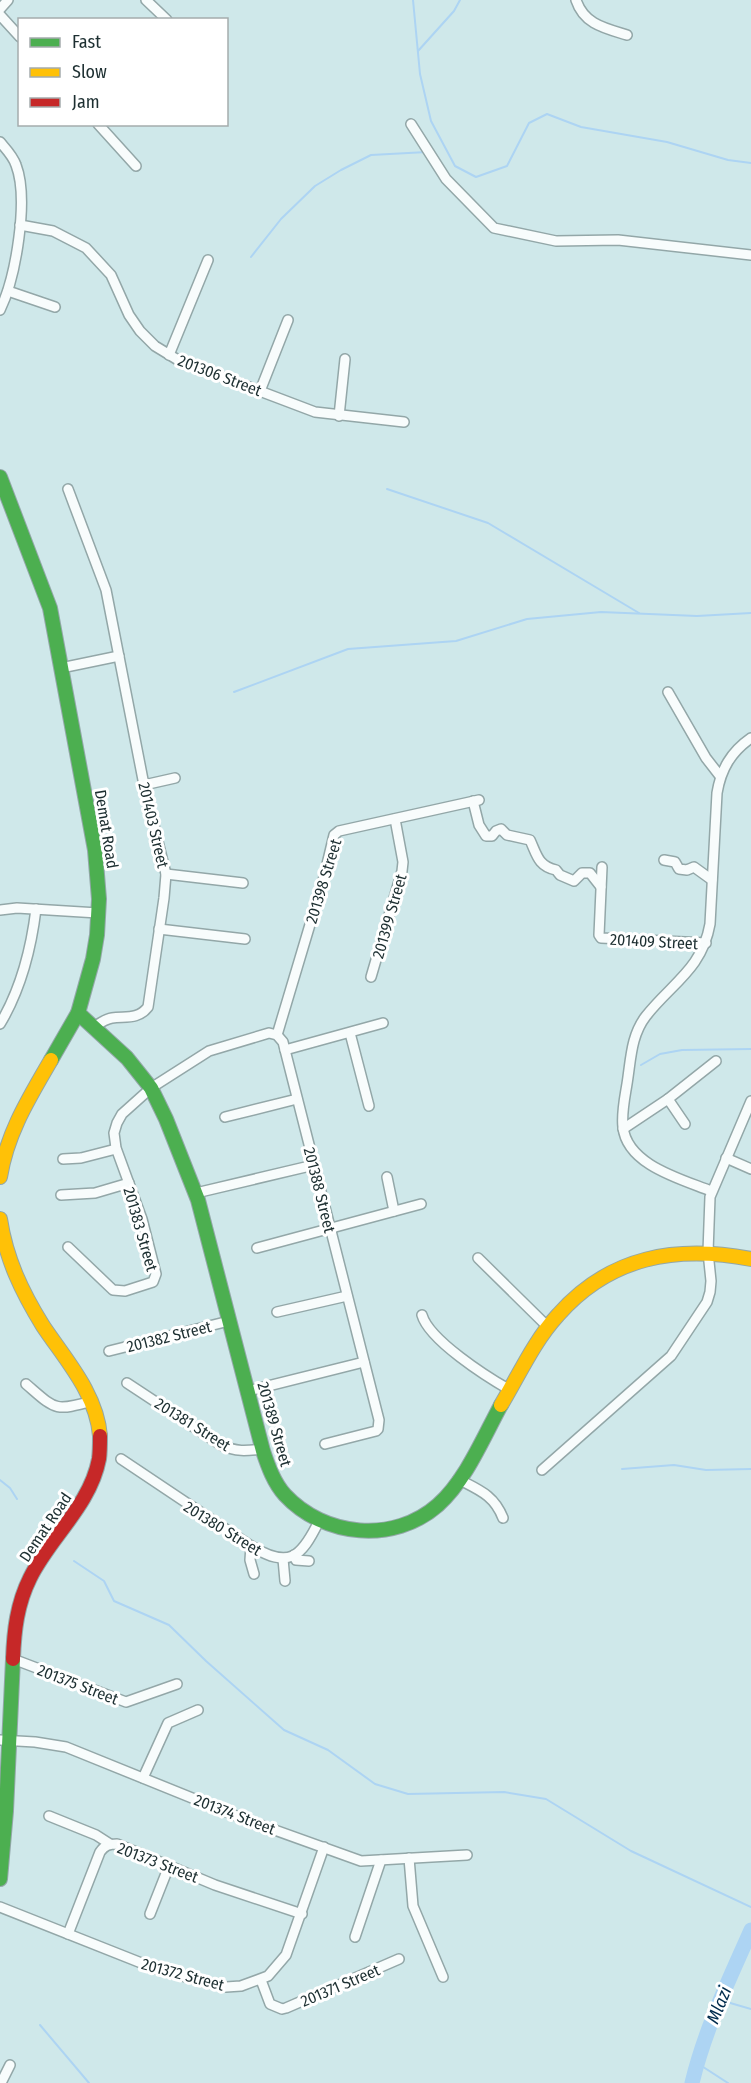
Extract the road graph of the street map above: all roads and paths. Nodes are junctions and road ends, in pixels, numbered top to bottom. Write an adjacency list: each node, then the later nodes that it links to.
1 (8, 0): 4 (street)
2 (146, 0): 6 (street)
3 (576, 0): 8 (street)
4 (0, 9)
5 (0, 15): 7 (street)
6 (165, 18)
7 (18, 34)
8 (627, 35)
9 (411, 124): 14 (street)
10 (100, 126): 12 (street)
11 (0, 142): 13 (street)
12 (136, 166)
13 (20, 225): 16 (street); 20 (street, 201306 Street)
14 (751, 255)
15 (208, 260): 20 (street)
16 (8, 291): 17 (street); 18 (street)
17 (55, 307)
18 (0, 310)
19 (288, 320): 22 (street)
20 (169, 355): 22 (street, 201306 Street)
21 (345, 359): 23 (street)
22 (260, 391): 23 (street, 201306 Street)
23 (339, 416): 24 (street, 201306 Street)
24 (404, 422)
25 (0, 477): 28 (street, Demat Road)
26 (68, 489): 27 (street, 201403 Street)
27 (119, 656): 28 (street); 33 (street, 201403 Street)
28 (61, 668): 43 (street, Demat Road)
29 (668, 692): 31 (street)
30 (751, 738): 31 (street)
31 (720, 776): 38 (street)
32 (176, 778): 33 (street)
33 (144, 785): 37 (street, 201403 Street)
34 (395, 819): 40 (street, 201398 Street); 47 (street, 201399 Street); 53 (street, 201398 Street)
35 (664, 860): 38 (street)
36 (602, 867): 40 (street, 201409 Street)
37 (166, 874): 39 (street); 44 (street, 201403 Street)
38 (712, 880): 46 (street)
39 (243, 883)
40 (601, 886): 46 (street, 201409 Street)
41 (36, 909): 42 (street); 43 (street); 50 (street)
42 (0, 910)
43 (98, 913): 48 (street, Demat Road)
44 (159, 929): 45 (street); 51 (street, 201403 Street)
45 (244, 939)
46 (706, 943): 63 (street)
47 (371, 977)
48 (78, 1013): 51 (street, 201389 Street); 69 (street, Demat Road)
49 (383, 1023): 52 (street)
50 (0, 1024)
51 (94, 1027): 56 (street, 201389 Street)
52 (350, 1033): 54 (street); 60 (street)
53 (276, 1035): 54 (street, 201388 Street); 56 (street)
54 (285, 1050): 57 (street, 201388 Street)
55 (716, 1060): 58 (street)
56 (151, 1088): 64 (street, 201383 Street); 73 (street, 201389 Street)
57 (297, 1099): 61 (street); 67 (street, 201388 Street)
58 (668, 1100): 62 (street); 63 (street)
59 (751, 1101): 65 (street)
60 (369, 1106)
61 (225, 1117)
62 (685, 1124)
63 (623, 1129): 72 (street)
64 (116, 1149): 66 (street); 71 (street, 201383 Street)
65 (726, 1158): 68 (street); 72 (street)
66 (63, 1159)
67 (314, 1164): 73 (street); 78 (street, 201388 Street)
68 (751, 1169)
69 (0, 1177)
70 (387, 1177): 76 (street)
71 (129, 1183): 74 (street); 79 (street, 201383 Street)
72 (711, 1191): 81 (street)
73 (196, 1192): 87 (street, 201389 Street)
74 (61, 1195)
75 (422, 1204): 76 (street)
76 (394, 1211): 78 (street)
77 (0, 1219): 95 (street, Demat Road)
78 (330, 1230): 80 (street); 84 (street, 201388 Street)
79 (68, 1247)
80 (257, 1248)
81 (708, 1252): 83 (street, 201389 Street); 88 (street, 201389 Street); 99 (street)
82 (478, 1258): 88 (street)
83 (751, 1259)
84 (347, 1296): 85 (street); 90 (street, 201388 Street)
85 (277, 1312)
86 (422, 1315): 93 (street)
87 (229, 1321): 89 (street, 201382 Street); 94 (street, 201389 Street)
88 (549, 1328): 93 (street, 201389 Street)
89 (109, 1351)
90 (364, 1362): 94 (street); 96 (street, 201388 Street)
91 (127, 1383): 97 (street, 201381 Street)
92 (26, 1384): 95 (street)
93 (510, 1390): 100 (street, 201389 Street)
94 (248, 1391): 97 (street, 201389 Street)
95 (92, 1401): 109 (street, Demat Road)
96 (325, 1444)
97 (262, 1449): 102 (street, 201389 Street)
98 (121, 1459): 103 (street, 201380 Street)
99 (542, 1470)
100 (458, 1479): 101 (street); 102 (street, 201389 Street)
101 (502, 1518)
102 (319, 1521): 104 (street)
103 (251, 1546): 105 (street, 201380 Street); 107 (street)
104 (294, 1555): 105 (street, 201380 Street); 106 (street)
105 (283, 1559): 108 (street)
106 (309, 1561)
107 (254, 1575)
108 (285, 1581)
109 (13, 1659): 110 (street, 201375 Street); 112 (street, Demat Road)
110 (177, 1684)
111 (198, 1710): 113 (street)
112 (4, 1741): 113 (street, 201374 Street); 121 (street, Demat Road)
113 (143, 1778): 116 (street, 201374 Street)
114 (49, 1816): 115 (street)
115 (110, 1844): 120 (street, 201373 Street); 125 (street, 201373 Street)
116 (324, 1847): 119 (street, 201374 Street); 124 (street)
117 (467, 1855): 118 (street, 201374 Street)
118 (409, 1858): 119 (street, 201374 Street); 128 (street)
119 (381, 1860): 126 (street)
120 (169, 1866): 123 (street); 124 (street, 201373 Street)
121 (0, 1879)
122 (0, 1907): 125 (street, 201372 Street)
123 (150, 1914)
124 (302, 1914): 129 (street)
125 (68, 1934): 129 (street, 201372 Street)
126 (355, 1937)
127 (399, 1959): 129 (street, 201371 Street)
128 (443, 1977)
129 (261, 1980)
130 (10, 2065): 131 (street)
131 (1, 2083)

